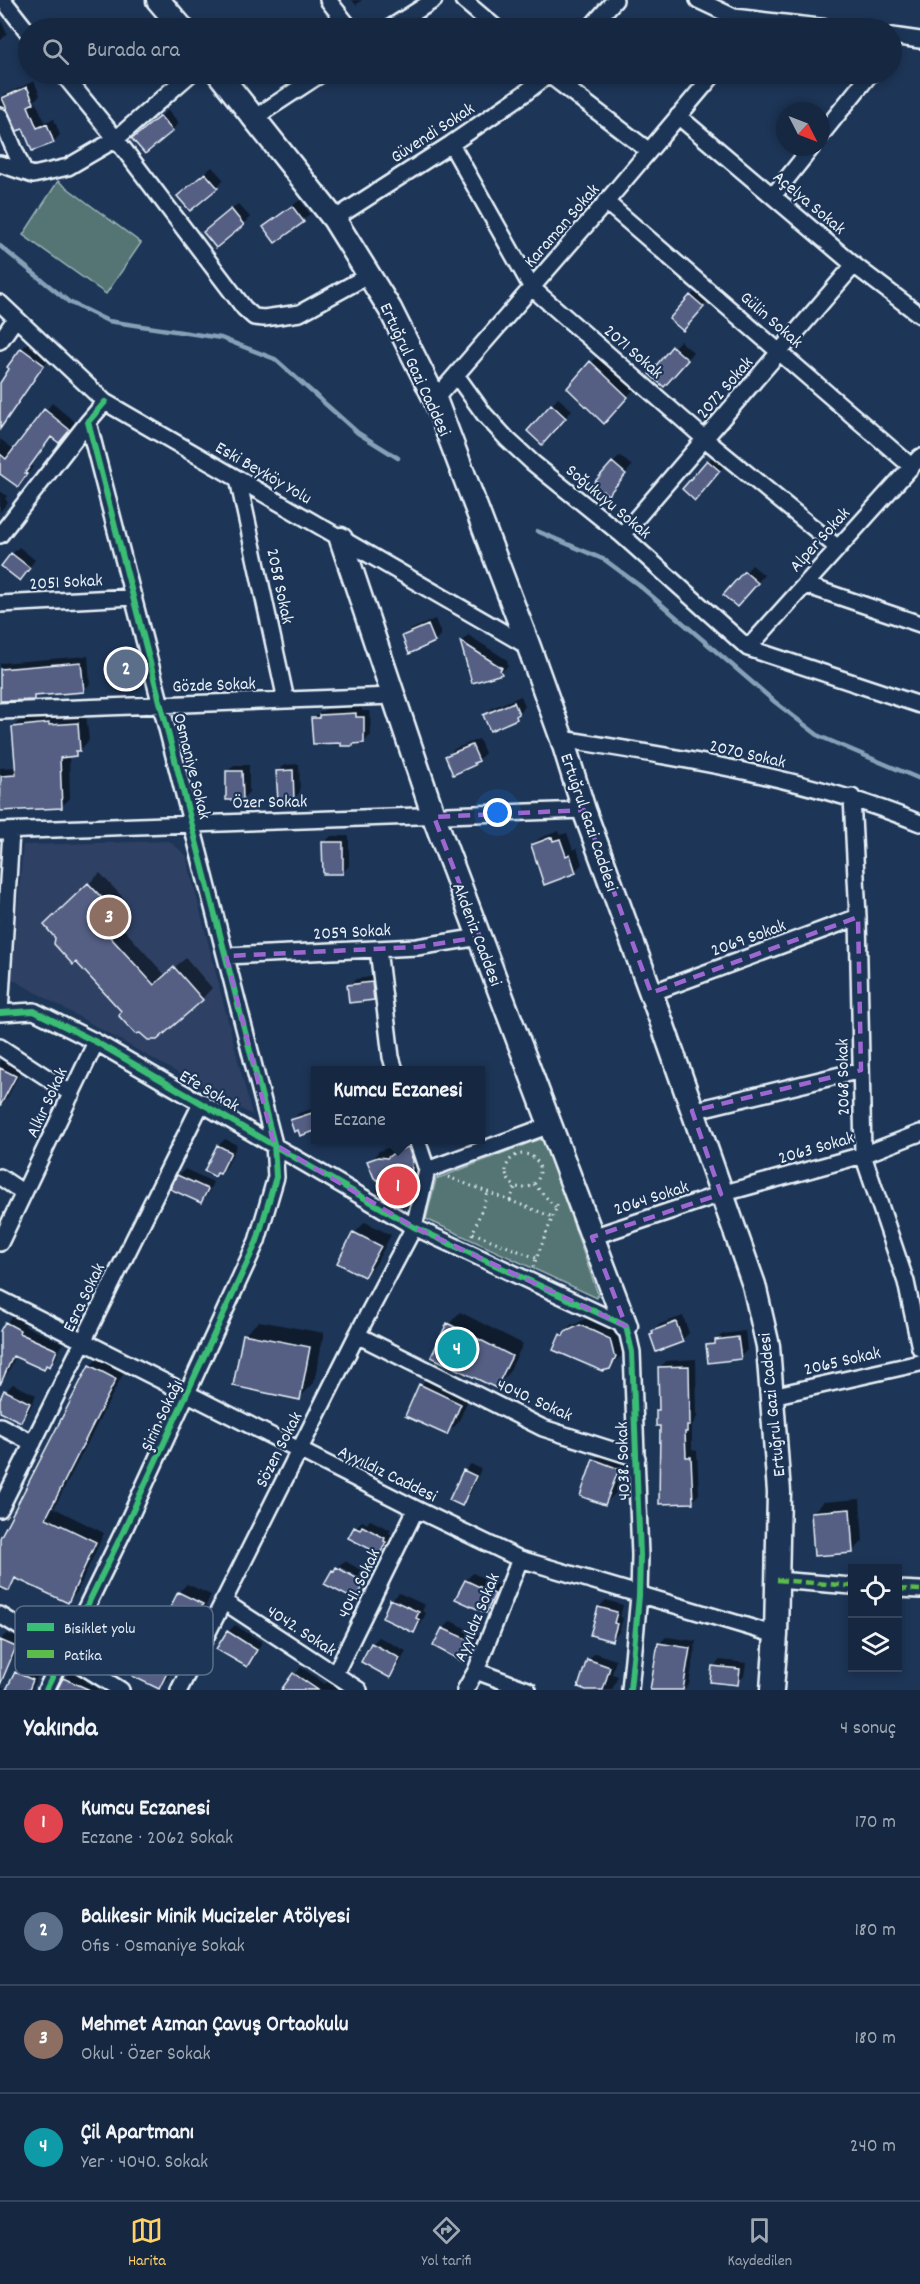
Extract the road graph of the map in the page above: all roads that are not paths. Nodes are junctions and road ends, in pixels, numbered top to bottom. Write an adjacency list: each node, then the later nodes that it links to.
1 (3, 0): 14 (street)
2 (158, 0): 8 (main road)
3 (328, 0): 9 (street)
4 (434, 0): 10 (street)
5 (463, 0): 11 (street)
6 (615, 0): 12 (street)
7 (698, 0): 13 (street)
8 (173, 18)
9 (342, 18)
10 (406, 18)
11 (484, 18)
12 (599, 18)
13 (737, 18)
14 (18, 19)
15 (902, 40): 16 (street)
16 (920, 40)
17 (71, 84): 29 (street)
18 (179, 84): 29 (street)
19 (227, 84): 27 (main road, Ertuğrul Gazi Caddesi)
20 (306, 84): 27 (street)
21 (536, 84): 30 (street, Güvendi Sokak)
22 (561, 84): 31 (street)
23 (705, 84): 26 (street, Karaman Sokak)
24 (862, 84): 28 (street)
25 (0, 116): 34 (street)
26 (678, 116): 31 (street, Karaman Sokak); 35 (street, Açelya Sokak)
27 (255, 118): 37 (main road, Ertuğrul Gazi Caddesi)
28 (830, 124)
29 (116, 139): 34 (street); 39 (street)
30 (451, 144): 37 (street, Güvendi Sokak); 40 (street, 2071 Sokak)
31 (649, 151): 36 (street, Karaman Sokak)
32 (805, 156): 35 (street)
33 (0, 164): 34 (street)
34 (24, 172)
35 (773, 196): 38 (street, Açelya Sokak)
36 (606, 202): 40 (street, Karaman Sokak); 45 (street, Gülin Sokak)
37 (334, 219): 39 (main road, Ertuğrul Gazi Caddesi)
38 (854, 265): 42 (street, Açelya Sokak); 45 (street, 2072 Sokak)
39 (369, 275): 47 (main road, Ertuğrul Gazi Caddesi)
40 (532, 288): 46 (street, Karaman Sokak); 50 (street, 2071 Sokak)
41 (0, 303): 43 (street, Eski Beyköy Yolu)
42 (920, 315)
43 (16, 318): 44 (street); 48 (street, Eski Beyköy Yolu)
44 (0, 341)
45 (780, 351): 50 (street, 2072 Sokak); 51 (street, Gülin Sokak)
46 (456, 375): 47 (street, Karaman Sokak); 54 (street, Soğukuyu Sokak)
47 (435, 399): 61 (main road, Ertuğrul Gazi Caddesi)
48 (105, 402): 49 (street); 52 (street, Eski Beyköy Yolu)
49 (88, 422): 53 (street); 58 (street, Osmaniye Sokak)
50 (705, 439): 54 (street, 2072 Sokak); 56 (street, 2071 Sokak)
51 (915, 462): 56 (street, Alper Sokak)
52 (238, 479): 55 (street, Eski Beyköy Yolu); 64 (street, 2058 Sokak)
53 (0, 535)
54 (622, 535): 62 (street, Soğukuyu Sokak)
55 (341, 539): 61 (street, Eski Beyköy Yolu); 63 (main road, Akdeniz Caddesi)
56 (838, 548): 57 (street, Alper Sokak)
57 (805, 585): 60 (street); 62 (street, Alper Sokak)
58 (134, 597): 59 (street, 2051 Sokak); 65 (street, Osmaniye Sokak)
59 (3, 600)
60 (920, 624)
61 (529, 647): 68 (main road, Ertuğrul Gazi Caddesi)
62 (748, 648): 66 (street)
63 (393, 696): 64 (street, Gözde Sokak); 71 (main road, Akdeniz Caddesi)
64 (286, 700): 65 (street, Gözde Sokak)
65 (162, 705): 67 (street, Gözde Sokak); 72 (street, Osmaniye Sokak)
66 (920, 705)
67 (0, 711)
68 (562, 739): 69 (street, 2070 Sokak); 70 (main road, Ertuğrul Gazi Caddesi)
69 (852, 797): 73 (street, 2070 Sokak); 75 (street, 2068 Sokak)
70 (584, 810): 71 (street, Özer Sokak); 79 (main road, Ertuğrul Gazi Caddesi)
71 (434, 817): 72 (street, Özer Sokak); 76 (main road, Akdeniz Caddesi)
72 (192, 823): 74 (street, Özer Sokak); 78 (street, Osmaniye Sokak)
73 (920, 823)
74 (6, 831): 80 (street)
75 (858, 917): 79 (street, 2069 Sokak); 84 (street, 2068 Sokak)
76 (480, 937): 77 (street, 2059 Sokak); 88 (main road, Akdeniz Caddesi)
77 (378, 950): 78 (street, 2059 Sokak); 83 (street)
78 (226, 956): 90 (street, Osmaniye Sokak)
79 (651, 993): 87 (main road, Ertuğrul Gazi Caddesi)
80 (0, 1013): 81 (street, Efe Sokak)
81 (96, 1042): 85 (street, Alkır Sokak); 86 (street, Efe Sokak)
82 (0, 1047): 85 (street)
83 (394, 1066)
84 (861, 1070): 87 (street); 92 (street, 2068 Sokak)
85 (72, 1094): 95 (street, Alkır Sokak)
86 (202, 1102): 90 (street, Efe Sokak); 103 (street, Esra Sokak)
87 (693, 1112): 96 (main road, Ertuğrul Gazi Caddesi)
88 (550, 1125): 93 (street); 98 (main road, Akdeniz Caddesi)
89 (920, 1133): 92 (street, 2063 Sokak)
90 (274, 1144): 97 (street, Efe Sokak); 106 (street, Şirin Sokağı)
91 (418, 1144): 93 (street)
92 (863, 1155): 96 (street, 2063 Sokak); 104 (street, 2068 Sokak)
93 (427, 1170): 97 (street, Sözen Sokak)
94 (0, 1177): 95 (street)
95 (24, 1193): 99 (street, Alkır Sokak)
96 (721, 1194): 98 (street, 2064 Sokak); 107 (main road, Ertuğrul Gazi Caddesi)
97 (414, 1227): 101 (street, Efe Sokak); 102 (street, Sözen Sokak)
98 (592, 1238): 101 (main road, Akdeniz Caddesi)
99 (0, 1243)
100 (0, 1299): 103 (street, Ayyıldız Caddesi)
101 (626, 1326): 111 (street, 4038. Sokak)
102 (357, 1335): 110 (street, Sözen Sokak); 111 (street, 4040. Sokak)
103 (83, 1341): 106 (street, Ayyıldız Caddesi); 109 (street, Esra Sokak)
104 (920, 1348)
105 (920, 1363): 107 (street, 2065 Sokak)
106 (187, 1394): 110 (street, Ayyıldız Caddesi); 122 (street, Şirin Sokağı)
107 (772, 1396): 116 (main road, Ertuğrul Gazi Caddesi)
108 (0, 1426): 109 (street)
109 (33, 1443): 112 (street, Esra Sokak)
110 (299, 1450): 114 (street, Ayyıldız Caddesi); 121 (street, Sözen Sokak)
111 (637, 1458): 120 (street, 4038. Sokak)
112 (5, 1486): 113 (street, Esra Sokak)
113 (0, 1509)
114 (416, 1509): 115 (street, Ayyıldız Caddesi); 128 (street, 4041. Sokak)
115 (520, 1559): 120 (street, Ayyıldız Caddesi); 127 (street, Ayyıldız Sokak)
116 (777, 1580): 117 (street); 126 (main road, Ertuğrul Gazi Caddesi)
117 (848, 1586)
118 (902, 1589): 119 (street)
119 (920, 1590)
120 (639, 1596): 126 (street, Ayyıldız Caddesi); 138 (street, 4038. Sokak)
121 (223, 1601): 124 (street, Sözen Sokak); 128 (street, 4042. Sokak)
122 (86, 1606)
123 (0, 1615): 125 (street)
124 (213, 1621)
125 (15, 1624)
126 (776, 1635): 139 (main road, Ertuğrul Gazi Caddesi)
127 (476, 1671): 136 (street, Ayyıldız Sokak); 137 (street)
128 (335, 1674): 135 (street, 4042. Sokak)
129 (53, 1675): 132 (street, Şirin Sokağı)
130 (97, 1675): 133 (street)
131 (186, 1675): 134 (street, Sözen Sokak)
132 (46, 1690)
133 (121, 1690)
134 (179, 1690)
135 (359, 1690)
136 (465, 1690)
137 (528, 1690)
138 (630, 1690)
139 (772, 1690)

